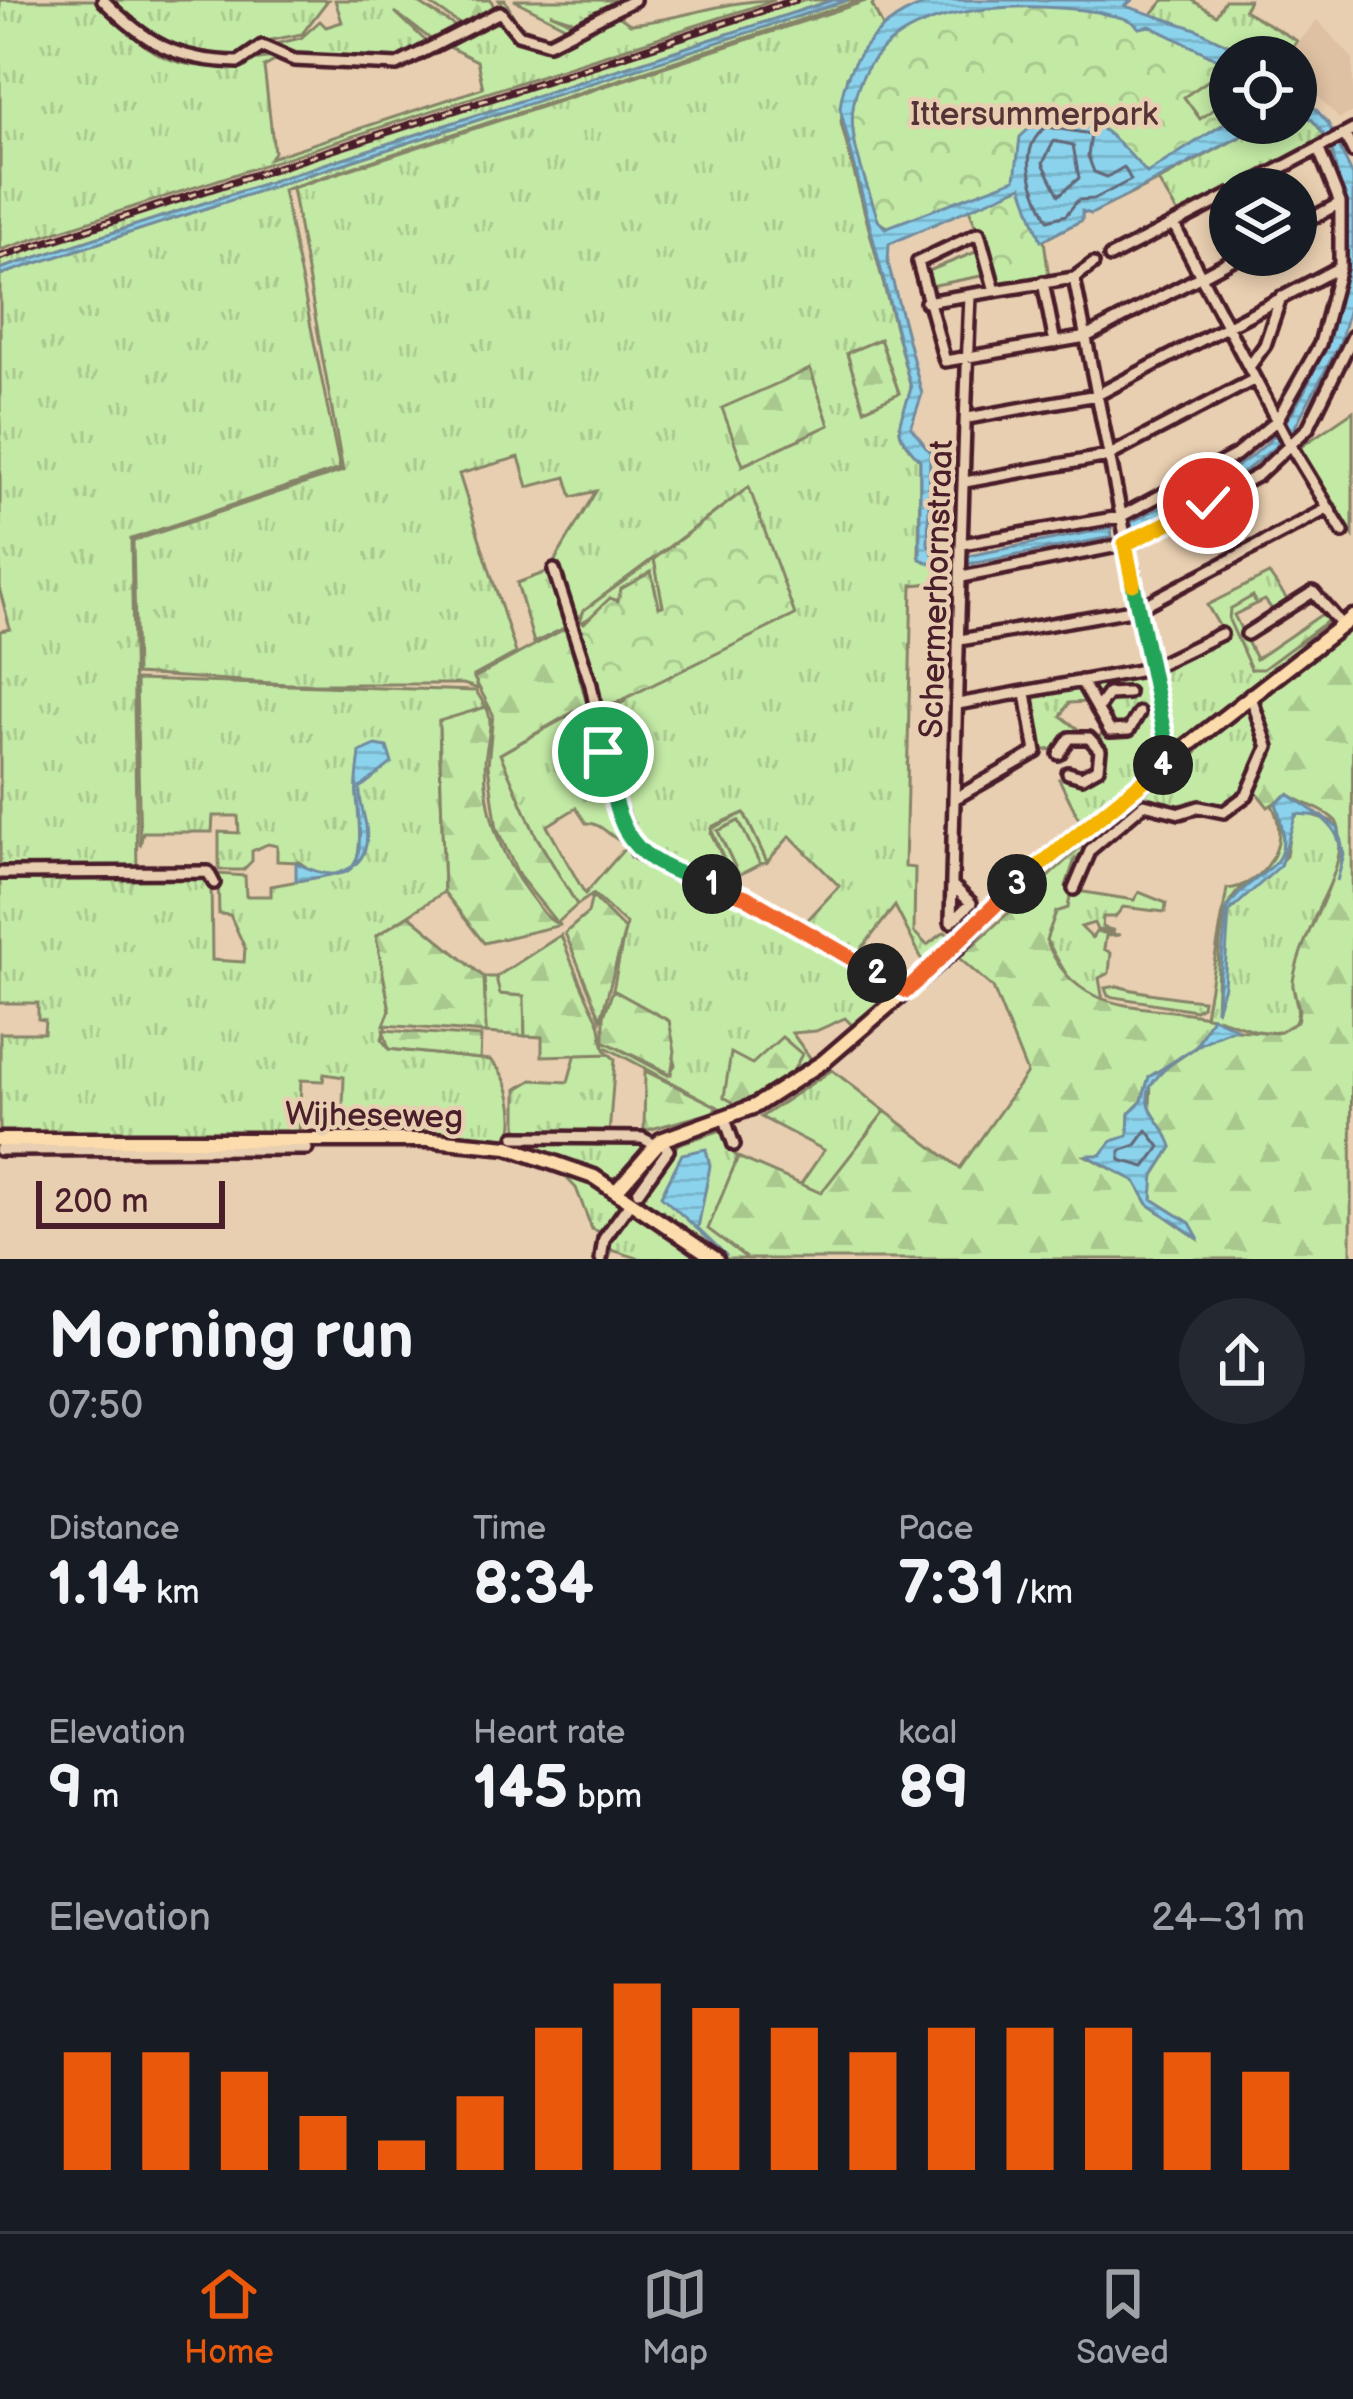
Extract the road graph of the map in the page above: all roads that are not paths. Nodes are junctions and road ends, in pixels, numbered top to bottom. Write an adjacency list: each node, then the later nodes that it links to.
1 (103, 0): 2 (street)
2 (634, 0)
3 (1347, 134): 4 (street); 5 (street)
4 (1324, 147): 6 (street); 7 (street)
5 (1353, 152)
6 (1283, 168)
7 (1340, 203): 9 (street); 13 (street)
8 (1209, 206): 10 (street)
9 (1317, 216)
10 (1174, 225): 11 (street); 15 (street)
11 (1109, 257)
12 (1093, 264): 16 (street)
13 (1340, 267): 20 (street); 31 (street)
14 (1209, 272): 15 (street)
15 (1201, 276): 22 (street); 24 (street)
16 (1074, 278): 17 (street); 24 (street)
17 (1043, 282): 18 (street); 25 (street)
18 (995, 291): 19 (street); 21 (street)
19 (970, 296): 21 (street); 26 (street, Schermerhornstraat)
20 (1281, 297): 22 (street); 27 (street)
21 (926, 302): 26 (street)
22 (1227, 326): 27 (street); 29 (street)
23 (1353, 336): 32 (street)
24 (1086, 337): 25 (street); 29 (street)
25 (1055, 343): 26 (street)
26 (968, 359): 30 (street, Schermerhornstraat)
27 (1249, 368): 28 (street)
28 (1255, 380): 31 (street); 33 (street)
29 (1097, 395): 30 (street); 33 (street)
30 (968, 418): 34 (street, Schermerhornstraat)
31 (1279, 424): 32 (street); 36 (street)
32 (1289, 444): 35 (street); 38 (street)
33 (1108, 456): 34 (street); 36 (street)
34 (964, 482): 39 (street, Schermerhornstraat)
35 (1329, 508): 37 (street); 42 (street)
36 (1120, 517): 38 (street); 39 (street)
37 (1343, 532)
38 (1125, 544): 41 (street); 42 (street)
39 (962, 550): 41 (street, Schermerhornstraat)
40 (554, 570): 66 (street)
41 (962, 573): 46 (street, Schermerhornstraat)
42 (1138, 610): 46 (street); 47 (street)
43 (1347, 620): 45 (street); 51 (main road)
44 (1221, 634): 47 (street)
45 (1247, 634)
46 (960, 640): 52 (street, Schermerhornstraat)
47 (1149, 669): 48 (street); 57 (street)
48 (1081, 681): 49 (street); 53 (street)
49 (1026, 693): 52 (street); 61 (street)
50 (1128, 693): 53 (street)
51 (1250, 694): 57 (main road); 65 (street)
52 (958, 704): 61 (street, Schermerhornstraat)
53 (1097, 709): 55 (street)
54 (1139, 713): 55 (street)
55 (1101, 724): 56 (street)
56 (1089, 738): 58 (street); 60 (street)
57 (1174, 748): 59 (main road); 59 (main road)
58 (1059, 754)
59 (1164, 766): 66 (main road)
60 (1068, 773)
61 (954, 799): 64 (street, Schermerhornstraat)
62 (0, 873): 63 (street)
63 (214, 883)
64 (952, 885)
65 (1074, 889)
66 (906, 991): 67 (main road)
67 (725, 1119): 70 (main road); 71 (street)
68 (515, 1137): 70 (street)
69 (0, 1140): 74 (main road, Wijheseweg)
70 (657, 1142): 74 (main road); 75 (street)
71 (734, 1145)
72 (307, 1149): 73 (street, Wijheseweg)
73 (0, 1150)
74 (617, 1190): 78 (main road, Wijheseweg)
75 (638, 1192)
76 (627, 1208): 77 (street)
77 (601, 1259)
78 (716, 1259)

